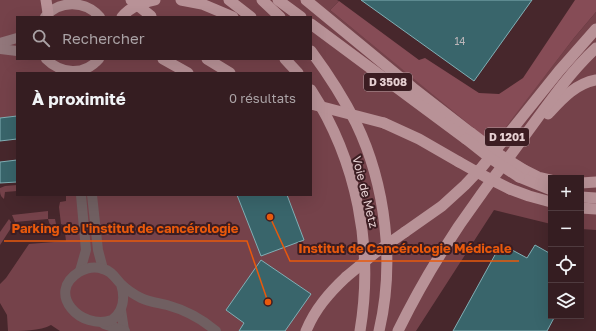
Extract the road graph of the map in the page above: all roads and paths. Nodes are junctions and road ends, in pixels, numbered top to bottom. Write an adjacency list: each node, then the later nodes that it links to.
1 (46, 0): 11 (highway)
2 (130, 0): 13 (highway, bridge)
3 (155, 0): 12 (highway)
4 (181, 0): 14 (highway)
5 (229, 0): 15 (highway)
6 (262, 0): 16 (highway)
7 (278, 0): 17 (highway)
8 (306, 0): 43 (highway)
9 (66, 2): 10 (main road); 11 (main road)
10 (95, 9)
11 (47, 15)
12 (123, 16)
13 (150, 16)
14 (231, 16)
15 (250, 16)
16 (279, 16)
17 (300, 16)
18 (312, 25): 43 (highway, D 3508)
19 (596, 28): 65 (highway, D 1201, bridge)
20 (16, 38): 21 (main road)
21 (0, 43)
22 (596, 48): 44 (highway, D 1201)
23 (0, 49): 24 (main road)
24 (16, 50)
25 (312, 52): 67 (highway)
26 (47, 60): 32 (main road)
27 (98, 60): 33 (main road)
28 (165, 60): 34 (highway)
29 (209, 60): 35 (highway)
30 (286, 60): 36 (highway)
31 (291, 60): 37 (highway)
32 (60, 71): 33 (main road)
33 (84, 71)
34 (186, 72)
35 (228, 72)
36 (298, 72)
37 (298, 72)
38 (596, 80): 44 (highway)
39 (312, 92): 66 (highway, Voie de Metz)
40 (312, 104): 42 (highway, bridge)
41 (312, 109): 42 (highway, bridge)
42 (366, 118): 54 (highway, bridge)
43 (468, 136): 45 (highway, bridge)
44 (523, 138): 68 (highway, D 1201)
45 (521, 174): 46 (highway); 49 (highway)
46 (548, 179)
47 (596, 182): 48 (highway)
48 (584, 183)
49 (548, 188)
50 (81, 196): 58 (street)
51 (92, 196): 57 (street)
52 (584, 197): 53 (highway)
53 (596, 198)
54 (548, 201)
55 (584, 208): 56 (highway)
56 (596, 209)
57 (103, 268): 58 (street); 59 (street)
58 (80, 271): 62 (street)
59 (121, 284): 60 (street); 61 (street)
60 (142, 298): 61 (street); 64 (street)
61 (121, 308): 62 (street); 63 (street)
62 (104, 324): 63 (street)
63 (124, 331)
64 (216, 331)
65 (306, 331)
66 (360, 331)
67 (379, 331)
68 (398, 331)

